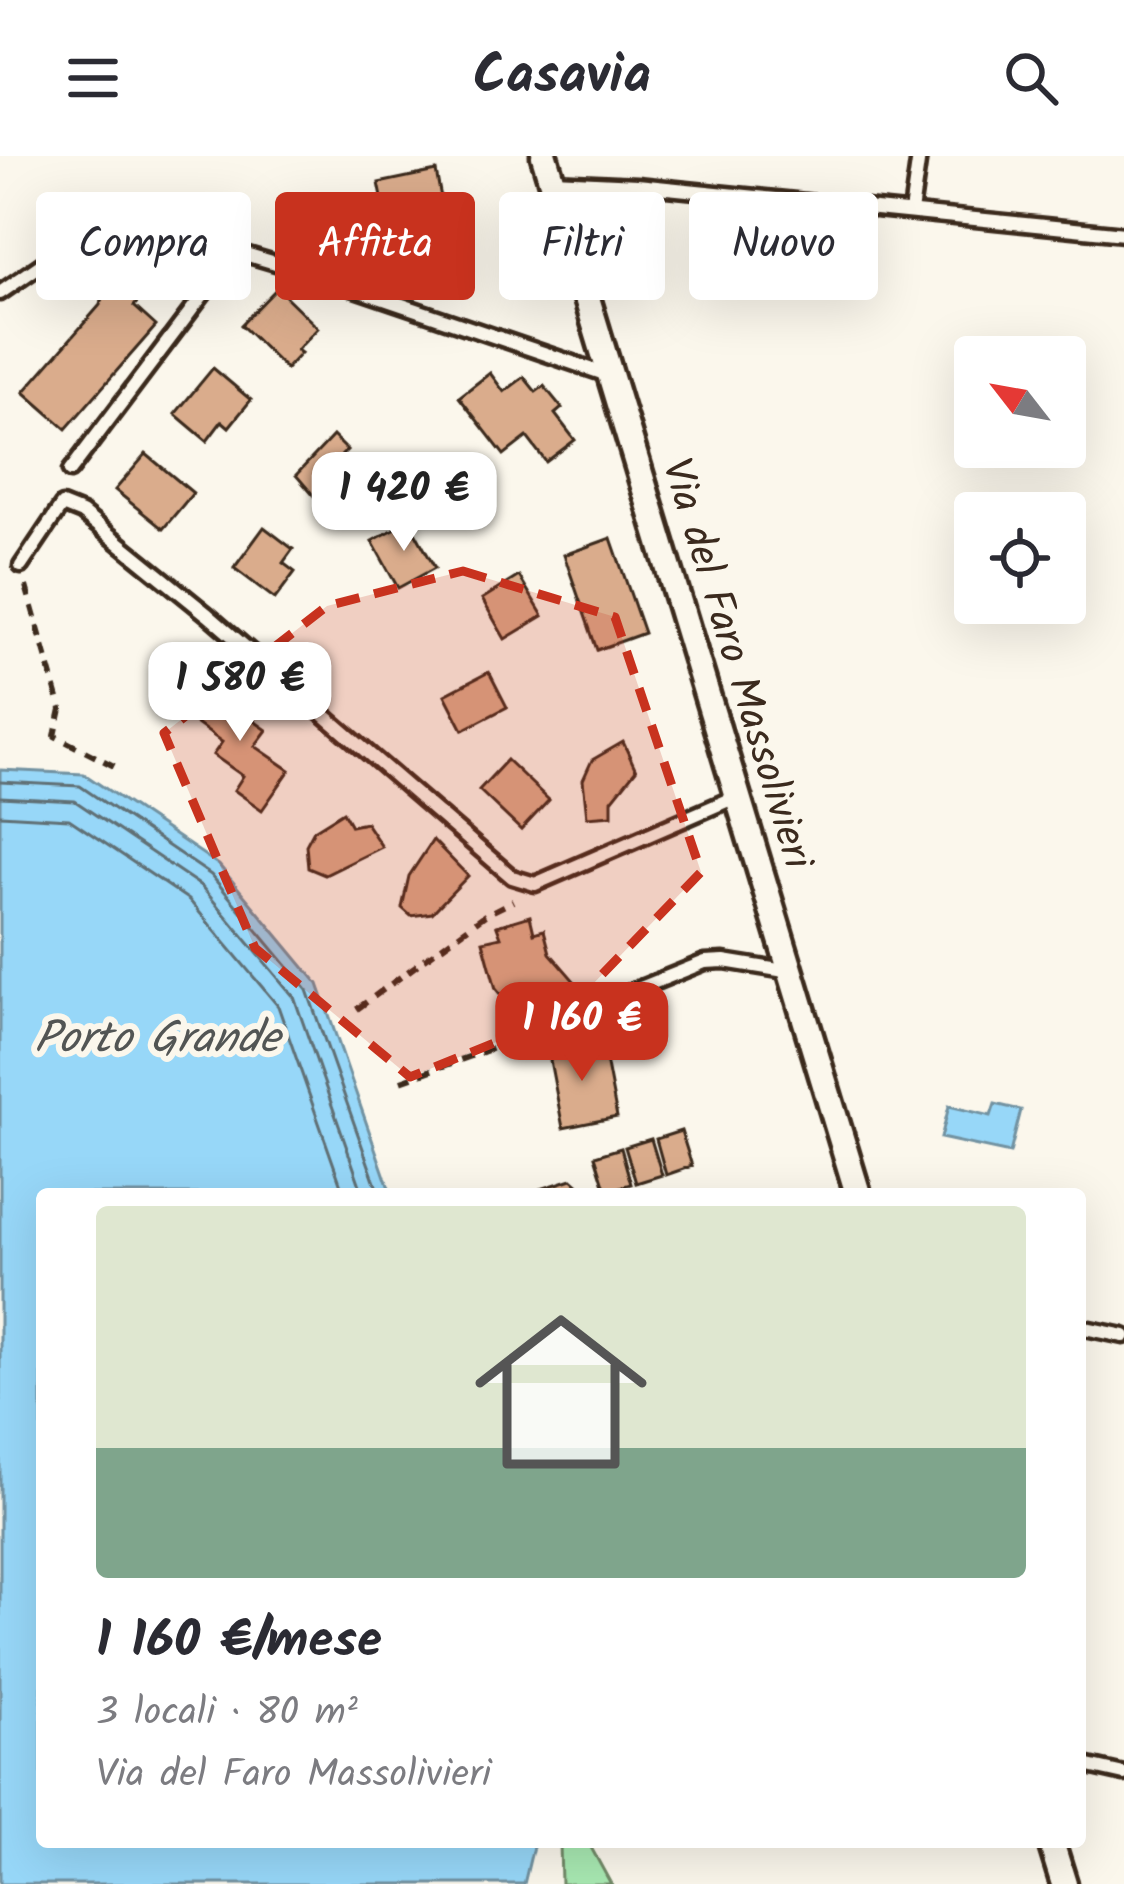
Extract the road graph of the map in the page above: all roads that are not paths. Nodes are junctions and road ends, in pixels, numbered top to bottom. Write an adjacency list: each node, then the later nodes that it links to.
1 (919, 156): 3 (lane)
2 (548, 168): 3 (lane); 9 (street, Via del Faro Massolivieri)
3 (911, 212): 4 (lane)
4 (1124, 234)
5 (251, 256): 9 (lane)
6 (36, 268): 7 (lane)
7 (0, 293)
8 (199, 300): 10 (lane)
9 (609, 376): 12 (street, Via del Faro Massolivieri)
10 (70, 471)
11 (21, 566): 12 (lane)
12 (740, 796): 13 (street, Via del Faro Massolivieri)
13 (792, 972): 14 (lane); 15 (street, Via del Faro Massolivieri)
14 (593, 1007)
15 (856, 1188)
16 (1086, 1328): 17 (lane)
17 (1124, 1336)
18 (1086, 1765): 19 (lane)
19 (1124, 1774)
20 (1053, 1848): 21 (street)
21 (1064, 1884)

